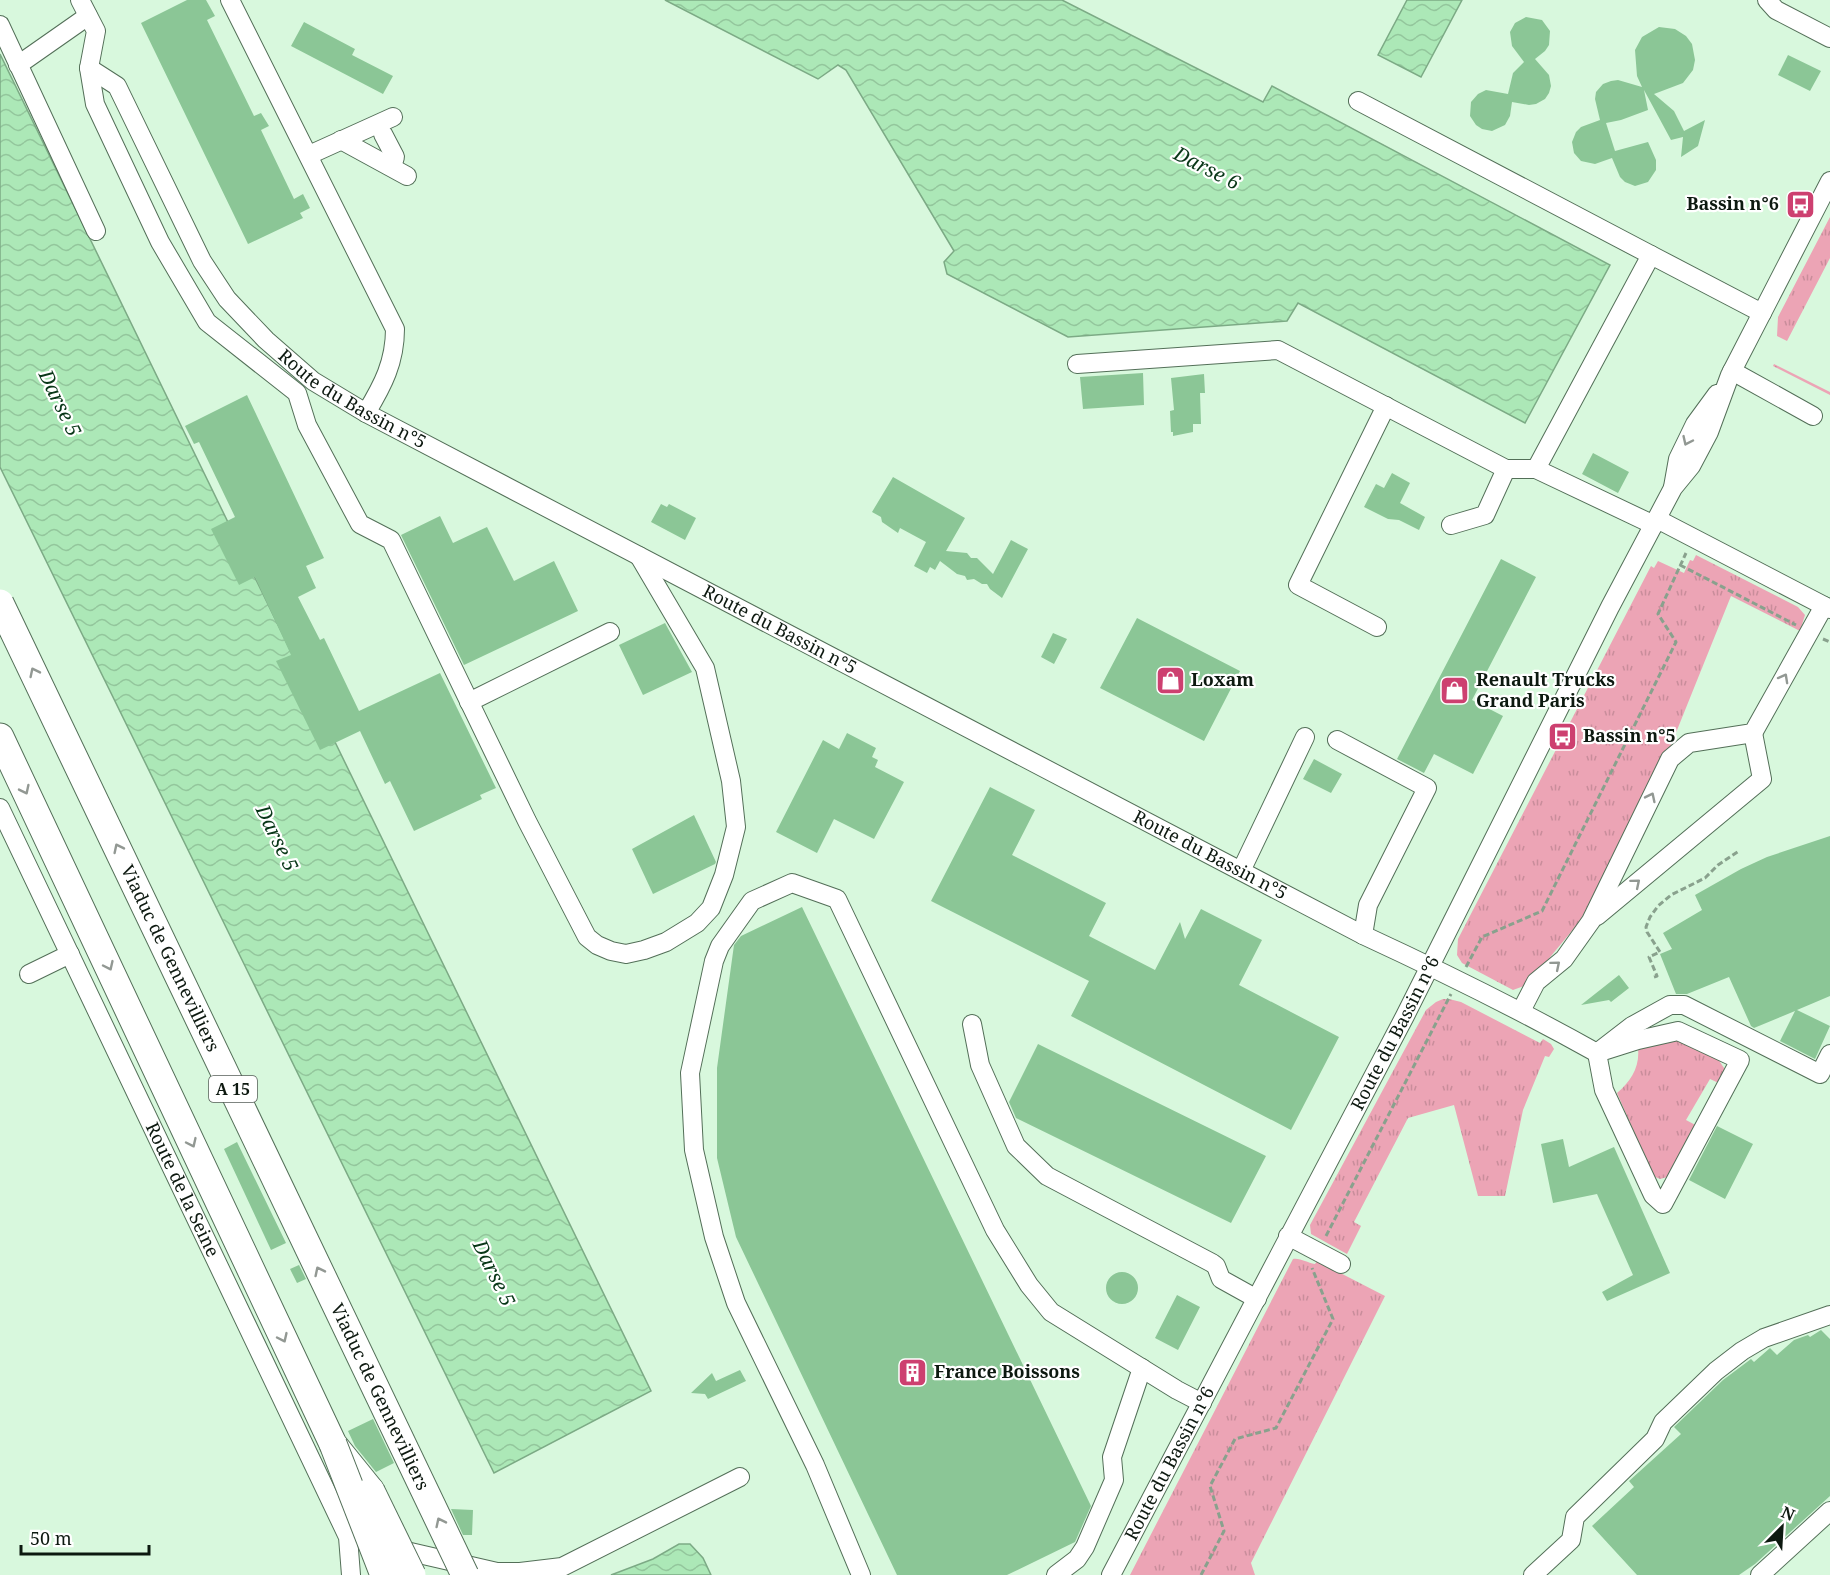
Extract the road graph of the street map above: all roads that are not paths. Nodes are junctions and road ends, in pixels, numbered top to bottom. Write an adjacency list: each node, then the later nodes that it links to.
1 (230, 0): 12 (street)
2 (1767, 0): 5 (street)
3 (84, 8): 6 (street); 7 (street)
4 (0, 25): 6 (street)
5 (1830, 38)
6 (18, 64): 14 (street)
7 (89, 68): 20 (street, Route du Bassin n°5); 31 (street)
8 (1358, 101): 15 (street)
9 (393, 117): 11 (street)
10 (383, 134): 11 (street)
11 (341, 140): 12 (street)
12 (309, 155): 20 (street)
13 (1828, 189): 16 (street, Route du Bassin n°6)
14 (96, 231)
15 (1651, 255): 16 (street); 23 (street)
16 (1762, 313): 18 (street, Route du Bassin n°6)
17 (1077, 364): 19 (street)
18 (1731, 373): 21 (street); 24 (street, Route du Bassin n°6)
19 (1386, 406): 22 (street); 29 (street)
20 (366, 413): 26 (street, Route du Bassin n°5)
21 (1813, 416)
22 (1506, 469): 23 (street); 25 (street)
23 (1536, 469): 24 (street)
24 (1655, 522): 28 (street); 41 (street, Route du Bassin n°6)
25 (1451, 525)
26 (639, 556): 31 (street); 37 (street, Route du Bassin n°5)
27 (0, 603): 62 (highway, Viaduc de Gennevilliers / A 15, one-way to 27, bridge)
28 (1827, 607): 32 (street, one-way to 28)
29 (1377, 627)
30 (610, 632): 31 (street)
31 (469, 702)
32 (1753, 733): 38 (street, one-way to 32); 38 (street, one-way to 32)
33 (0, 737): 53 (highway, one-way to 53)
34 (1305, 737): 37 (street)
35 (1337, 740): 39 (street)
36 (0, 808): 40 (street, Route de la Seine)
37 (1241, 871): 39 (street, Route du Bassin n°5)
38 (1592, 921): 43 (street, one-way to 38)
39 (1363, 935): 41 (street, Route du Bassin n°5)
40 (70, 954): 42 (street); 56 (street, Route de la Seine)
41 (1430, 966): 43 (street, Route du Bassin n°5); 47 (street, Route du Bassin n°6)
42 (29, 974)
43 (1521, 1011): 45 (street, Route du Bassin n°5)
44 (972, 1024): 49 (street)
45 (1597, 1053): 45 (street); 46 (street)
46 (1830, 1054)
47 (1288, 1236): 48 (street); 49 (street, Route du Bassin n°6)
48 (1341, 1264)
49 (1257, 1299): 52 (street, Route du Bassin n°6)
50 (1830, 1315): 57 (street)
51 (1142, 1368): 52 (street); 63 (street); 64 (street)
52 (1202, 1403): 65 (street, Route du Bassin n°6)
53 (333, 1444): 60 (highway, bridge); 61 (highway, bridge)
54 (740, 1477): 58 (street)
55 (1830, 1511): 67 (street)
56 (348, 1537): 58 (street); 59 (street, Route de la Seine)
57 (1553, 1569): 66 (street)
58 (536, 1573)
59 (351, 1575)
60 (384, 1575)
61 (412, 1575)
62 (465, 1575)
63 (861, 1575)
64 (1056, 1575)
65 (1111, 1575)
66 (1533, 1575)
67 (1760, 1575)

